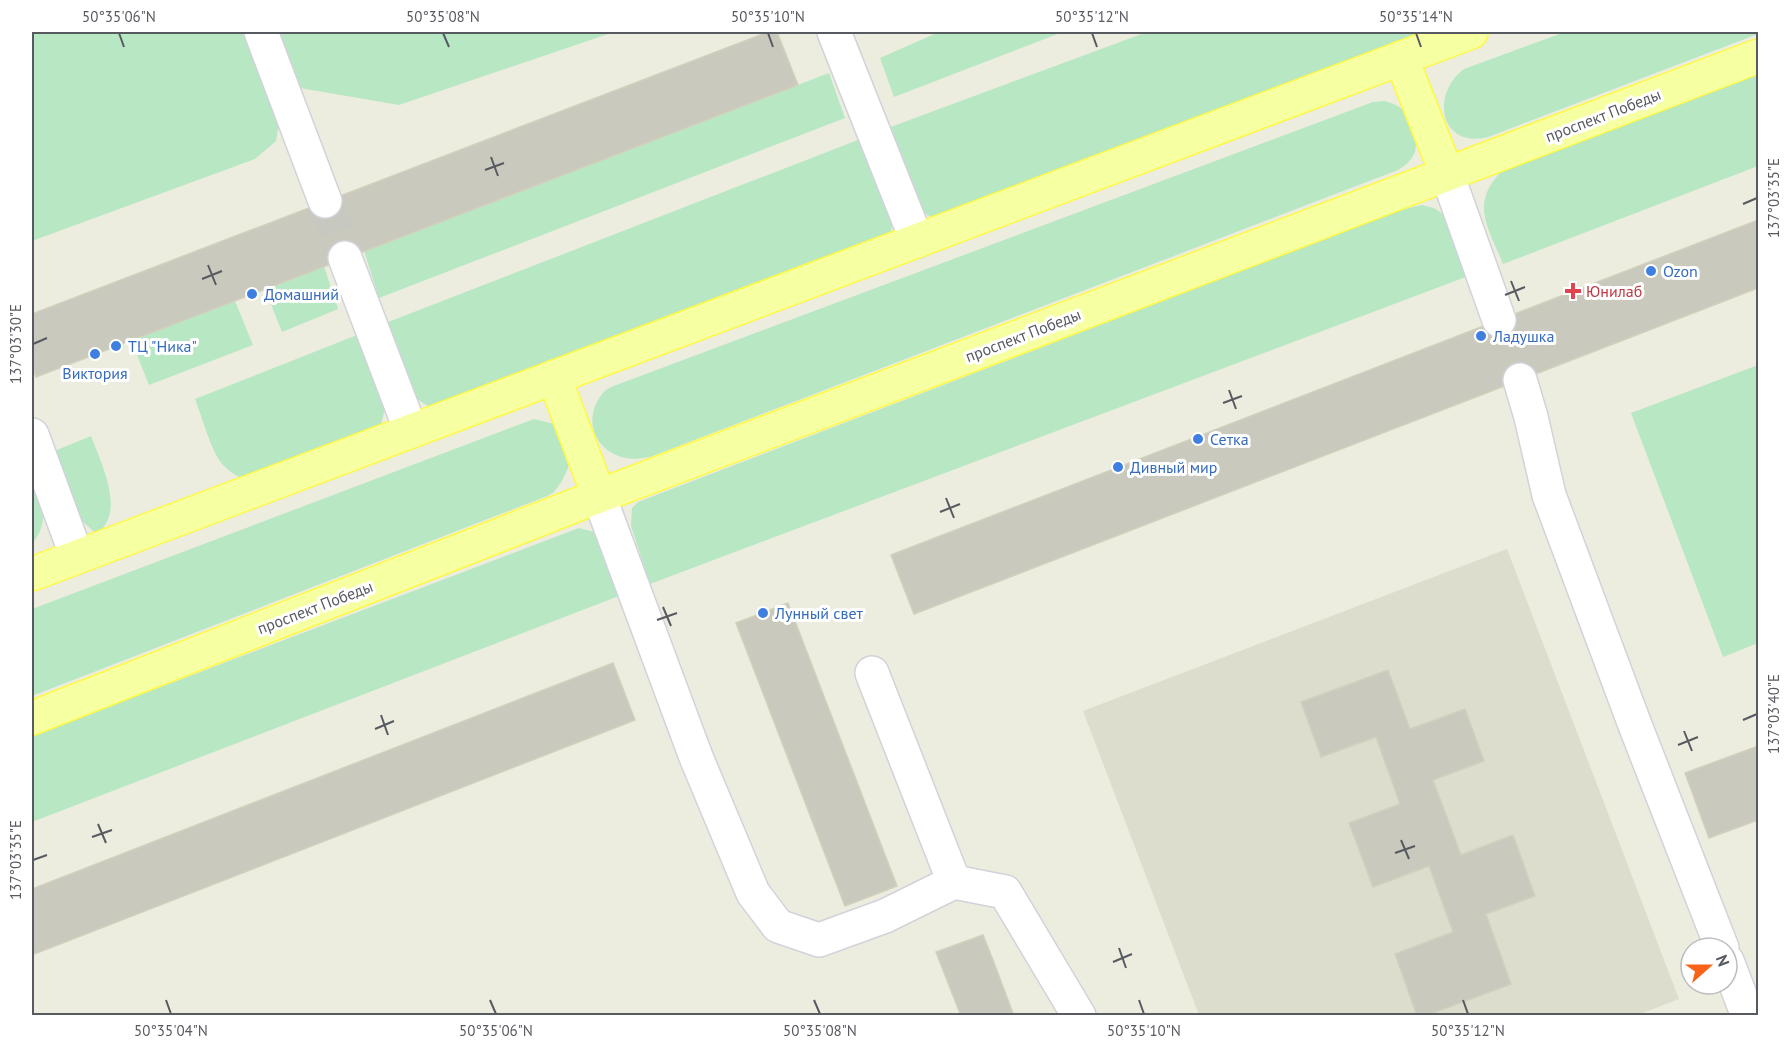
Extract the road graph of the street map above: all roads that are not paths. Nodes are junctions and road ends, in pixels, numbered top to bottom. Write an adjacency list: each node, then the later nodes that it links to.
1 (261, 32): 7 (lane)
2 (834, 32): 8 (lane)
3 (1471, 32): 5 (main road)
4 (1758, 56): 6 (main road, проспект Победы)
5 (1401, 58): 6 (main road); 8 (main road)
6 (1447, 174): 10 (lane); 15 (main road, проспект Победы)
7 (326, 201)
8 (916, 240): 11 (main road)
9 (345, 258): 13 (lane)
10 (1499, 320)
11 (554, 376): 13 (main road); 15 (main road)
12 (1520, 380): 21 (lane)
13 (411, 431): 16 (main road)
14 (32, 435): 16 (lane)
15 (599, 496): 19 (main road, проспект Победы); 20 (lane)
16 (77, 557): 17 (main road)
17 (32, 574)
18 (872, 673): 20 (lane)
19 (32, 718)
20 (954, 882): 23 (lane)
21 (1717, 936)
22 (1739, 992): 24 (lane)
23 (1079, 1016)
24 (1748, 1016)

